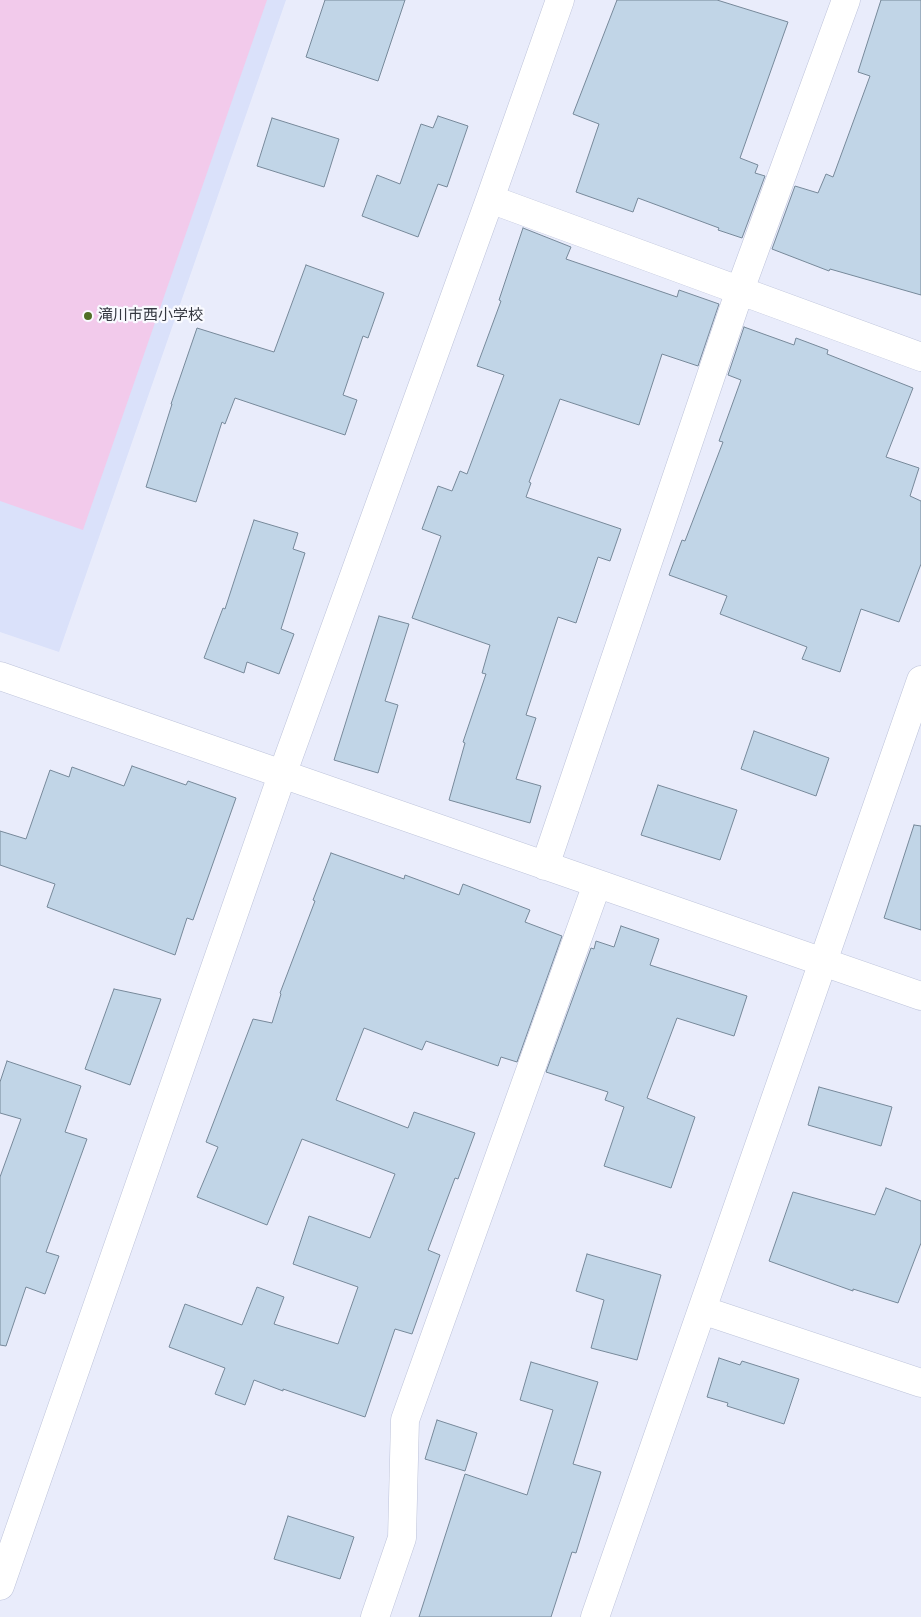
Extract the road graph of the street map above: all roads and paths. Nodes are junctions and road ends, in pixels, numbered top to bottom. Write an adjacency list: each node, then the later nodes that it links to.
1 (560, 0): 3 (street)
2 (846, 0): 4 (street)
3 (490, 199): 4 (street); 8 (street)
4 (740, 290): 5 (street); 9 (street)
5 (921, 357)
6 (0, 676): 8 (street)
7 (921, 680): 11 (street)
8 (282, 775): 9 (street); 15 (street)
9 (545, 866): 10 (street)
10 (597, 884): 11 (street); 16 (street)
11 (822, 962): 12 (street); 13 (street)
12 (921, 996)
13 (702, 1310): 14 (street); 17 (street)
14 (921, 1383)
15 (0, 1586)
16 (375, 1617)
17 (595, 1617)

